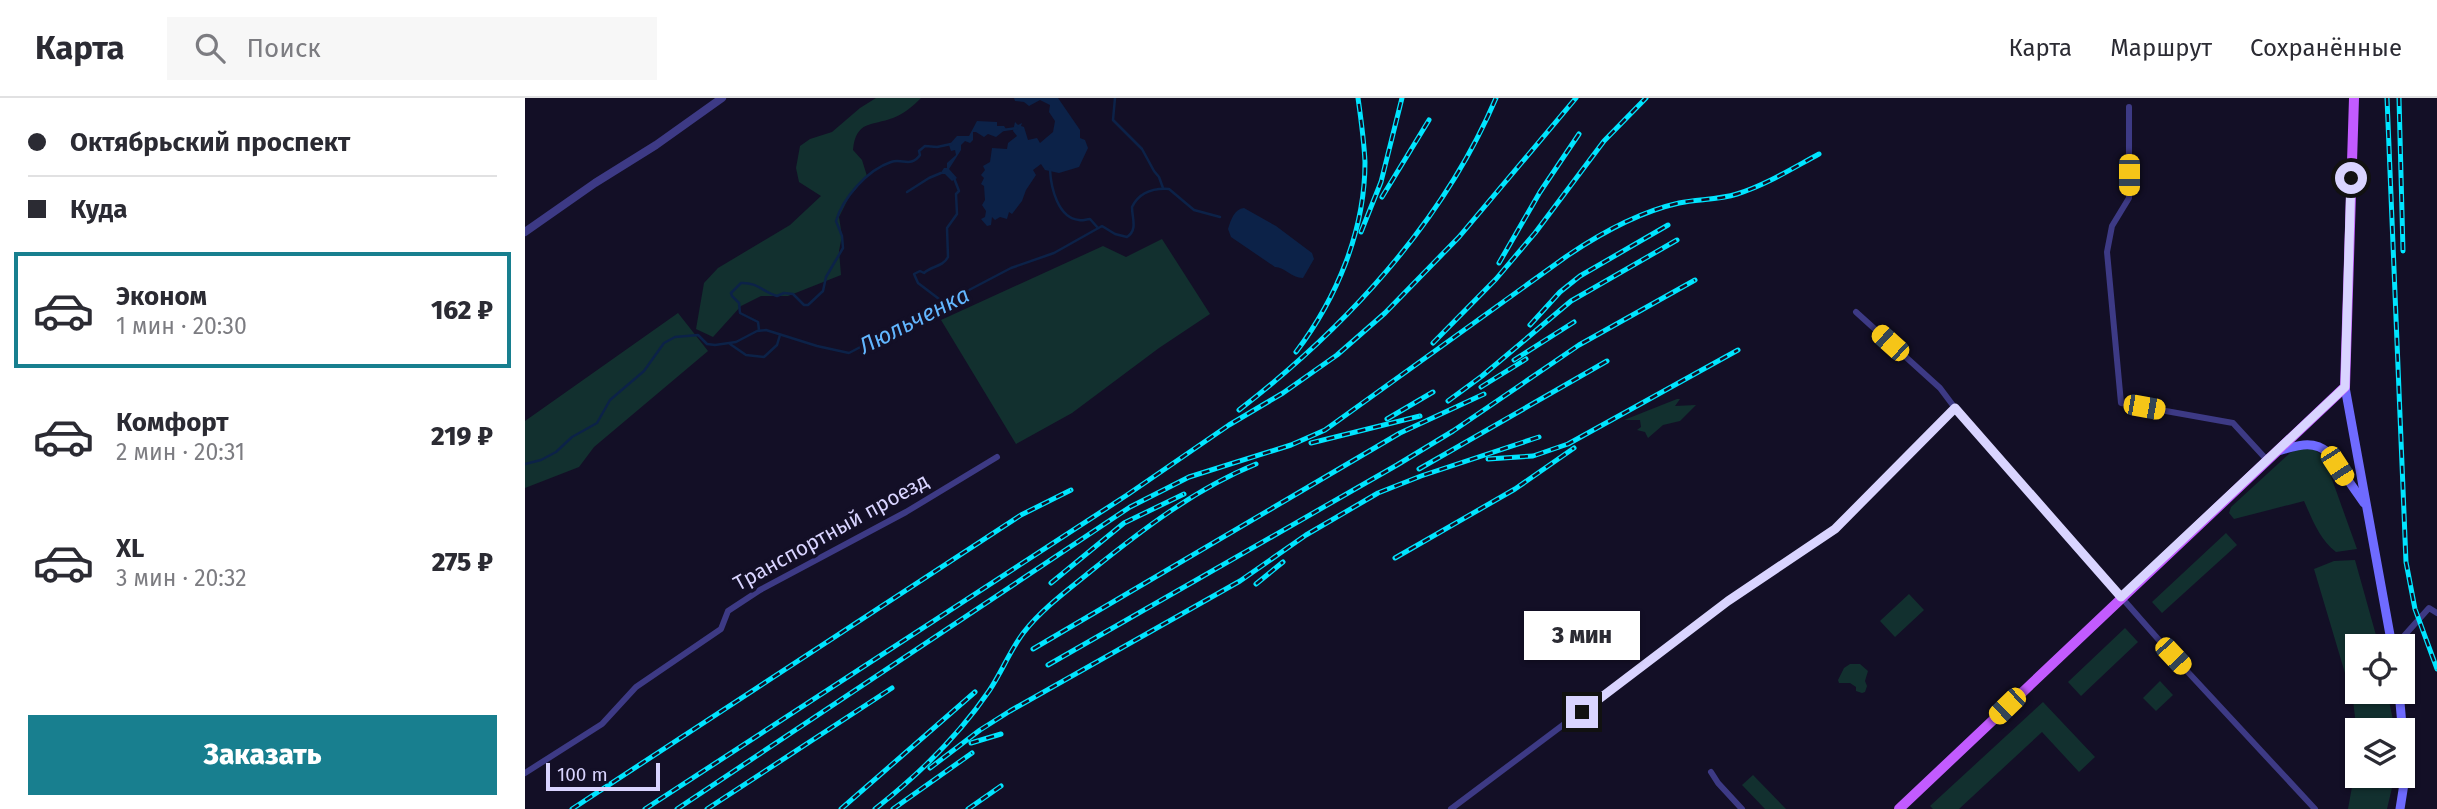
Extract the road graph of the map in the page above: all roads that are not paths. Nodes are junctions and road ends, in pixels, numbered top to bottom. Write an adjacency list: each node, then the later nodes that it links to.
1 (722, 98): 4 (street)
2 (2354, 98): 6 (main road)
3 (2129, 107): 10 (street)
4 (525, 232)
5 (1856, 312): 7 (street)
6 (2345, 387): 8 (main road); 11 (main road)
7 (1955, 408): 12 (street); 19 (street)
8 (2275, 452): 10 (main road); 11 (main road)
9 (997, 457): 18 (street, Транспортный проезд)
10 (2267, 460): 12 (main road)
11 (2365, 505): 14 (main road)
12 (2121, 597): 21 (main road); 22 (street)
13 (2437, 613): 15 (street)
14 (2391, 634)
15 (2406, 634)
16 (2400, 704): 23 (main road)
17 (1711, 772): 20 (street)
18 (525, 773)
19 (1451, 809)
20 (1742, 809)
21 (1899, 809)
22 (2315, 809)
23 (2400, 809)

